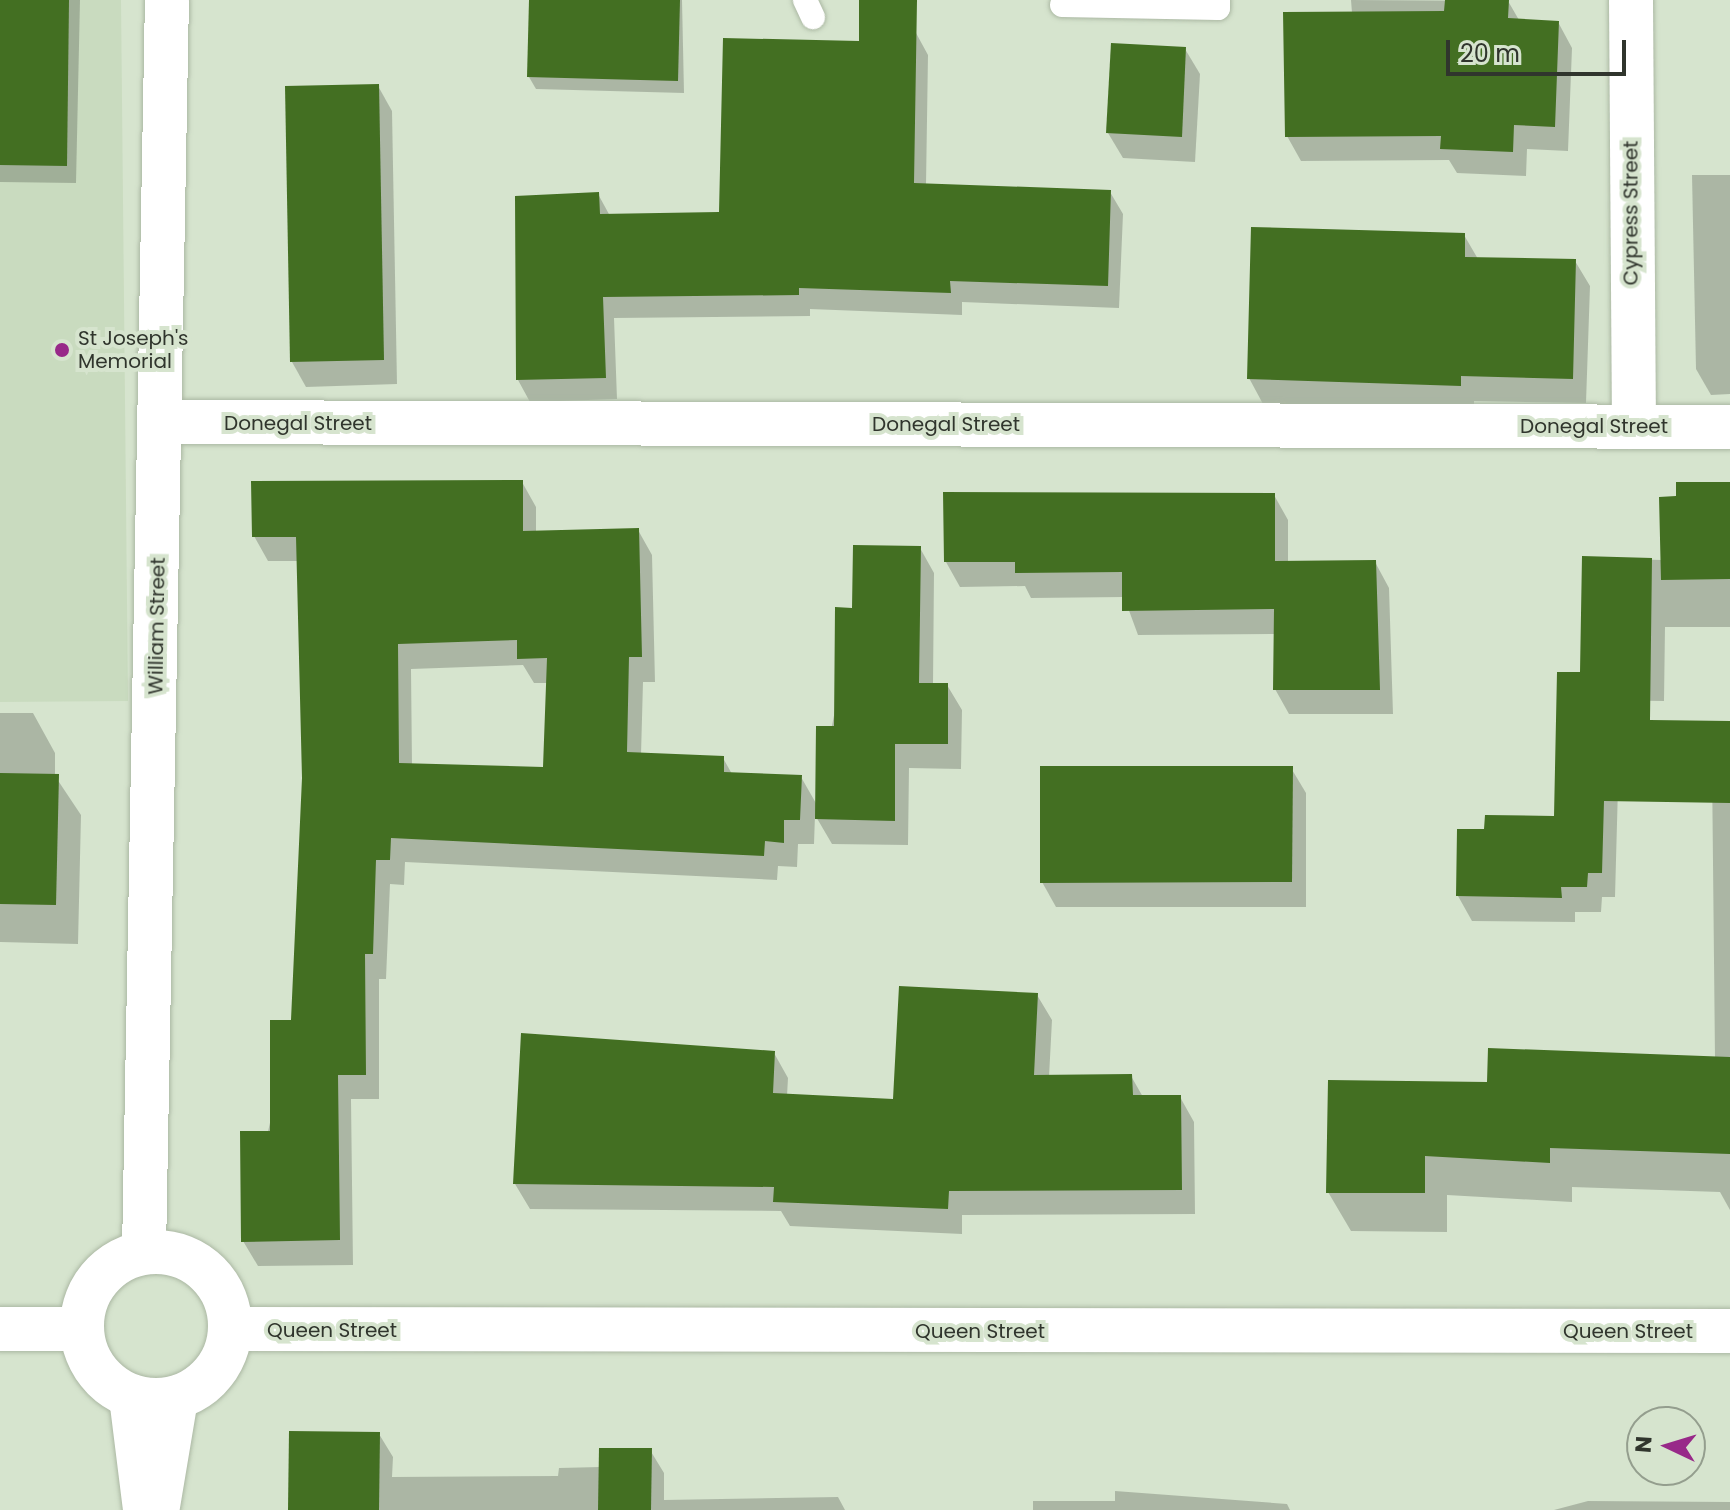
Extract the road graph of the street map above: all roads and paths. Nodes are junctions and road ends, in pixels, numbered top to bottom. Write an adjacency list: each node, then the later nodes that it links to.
1 (167, 0): 5 (street, William Street)
2 (1218, 0): 4 (lane)
3 (1631, 0): 6 (street, Cypress Street)
4 (1062, 5)
5 (162, 422): 6 (street, Donegal Street); 8 (street, William Street)
6 (1634, 427): 7 (street, Donegal Street)
7 (1730, 427)
8 (144, 1252): 10 (street); 11 (street)
9 (0, 1329): 10 (street)
10 (81, 1329): 13 (street)
11 (230, 1329): 12 (street, Queen Street); 14 (street)
12 (1730, 1331)
13 (131, 1397): 14 (street); 15 (street)
14 (176, 1398): 16 (street)
15 (145, 1510)
16 (157, 1510)

